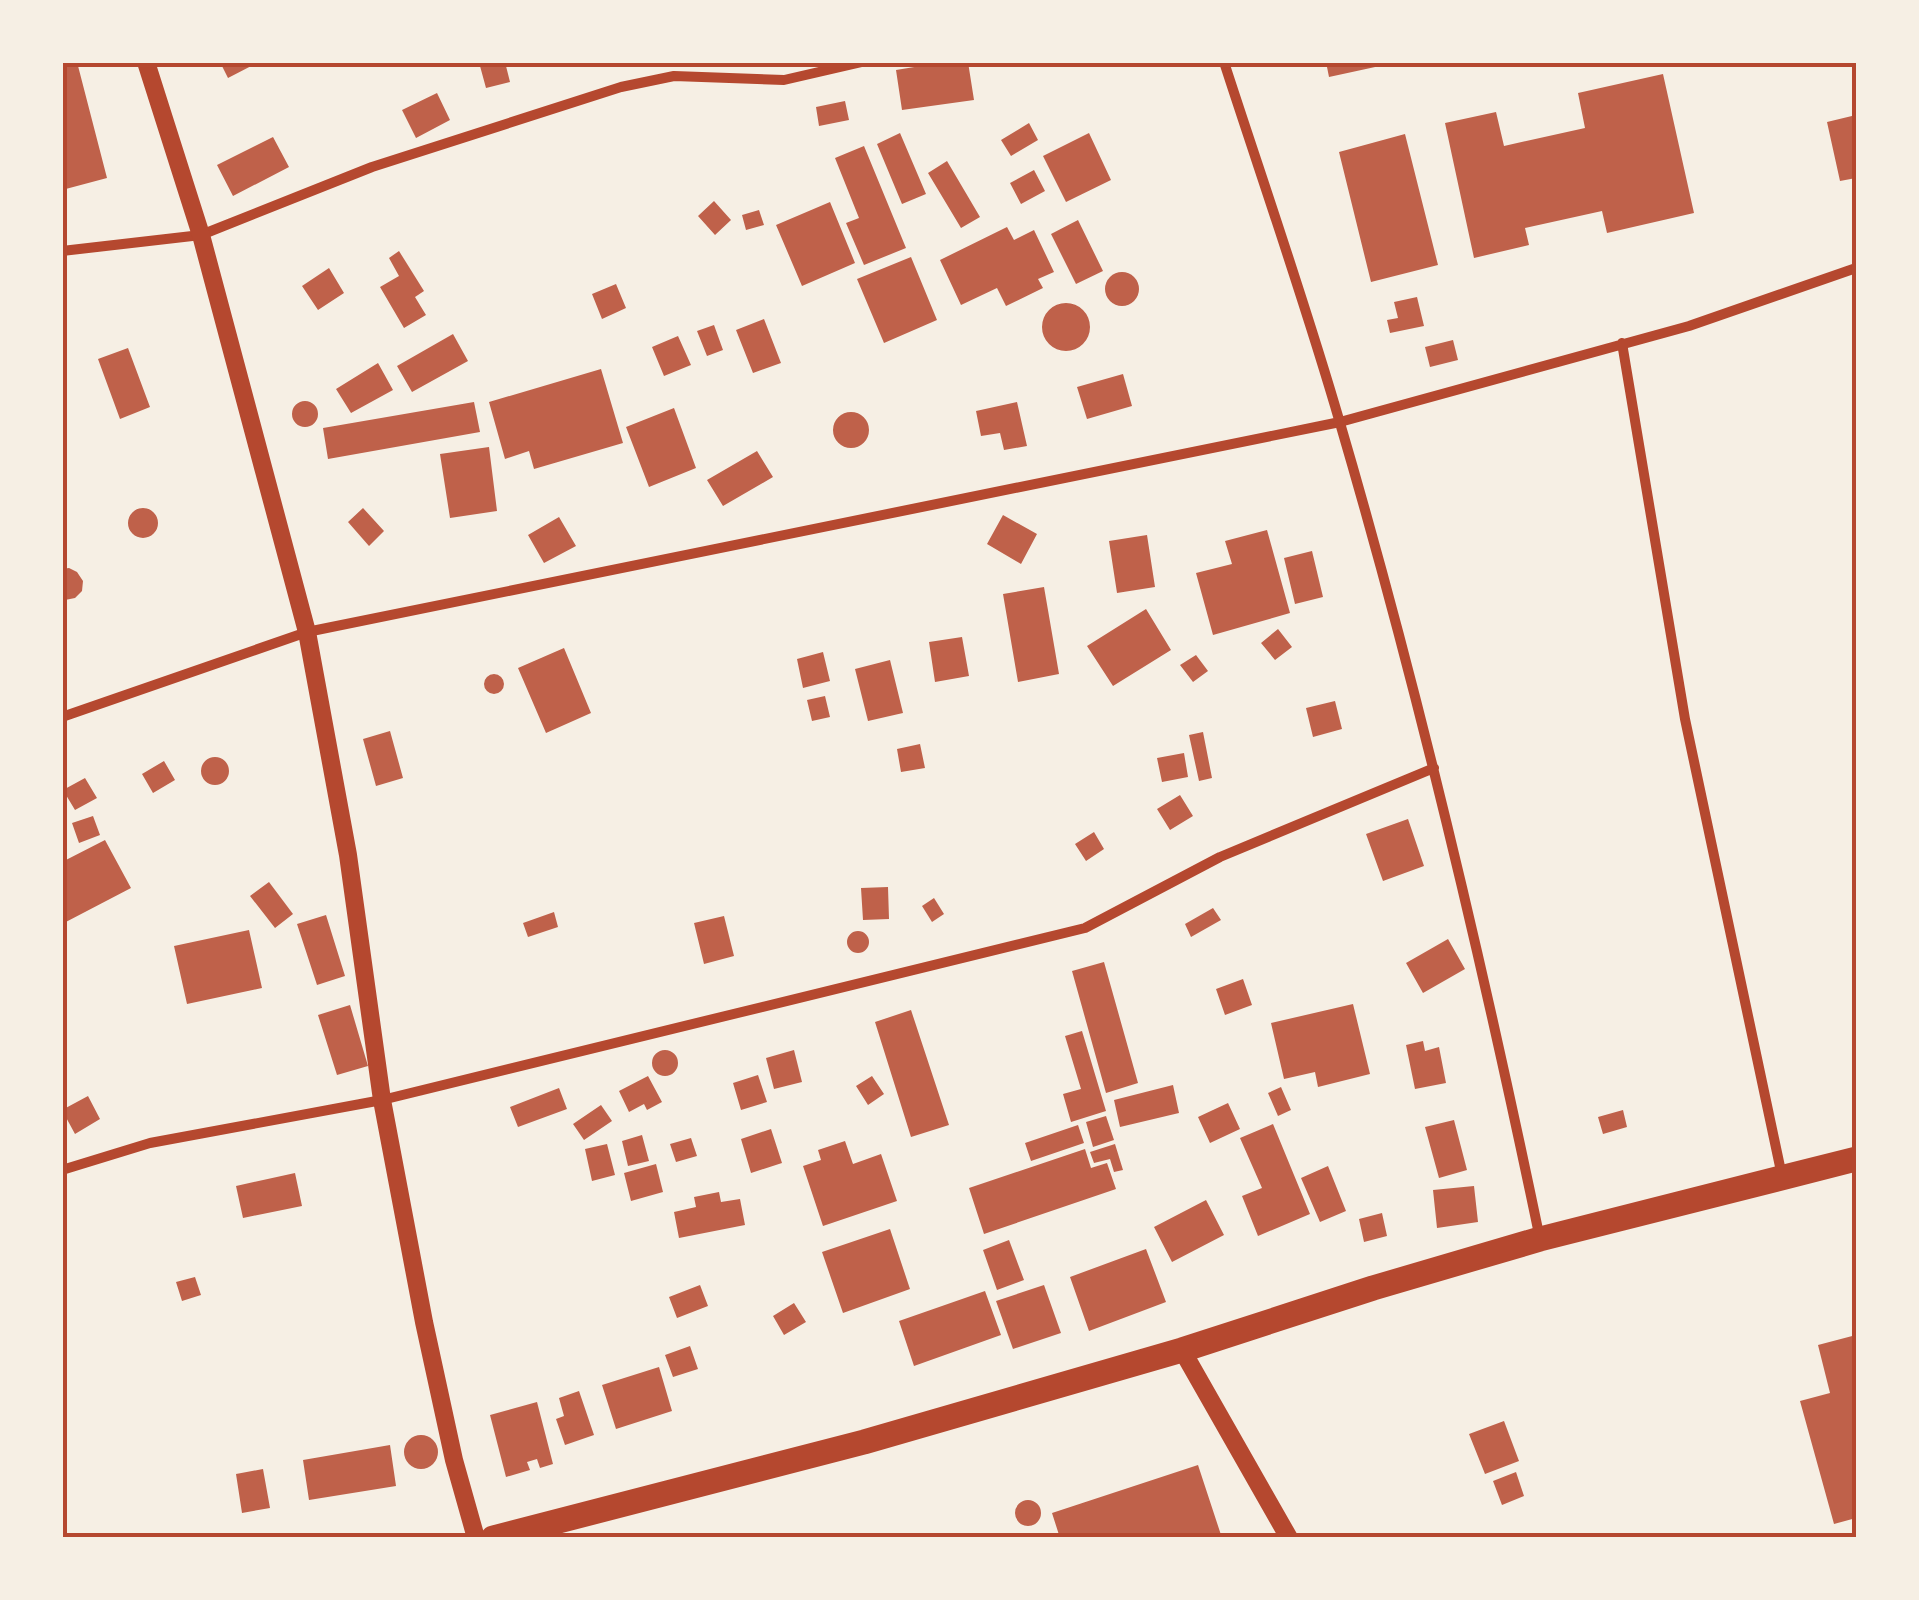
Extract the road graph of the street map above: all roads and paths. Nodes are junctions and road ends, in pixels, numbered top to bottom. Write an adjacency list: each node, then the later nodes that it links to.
1 (146, 62): 4 (street)
2 (862, 62): 4 (street)
3 (1224, 62): 8 (street)
4 (200, 235): 5 (street); 9 (street)
5 (62, 251)
6 (1856, 268): 7 (street)
7 (1622, 344): 8 (street); 15 (street)
8 (1340, 422): 9 (street); 11 (street)
9 (307, 632): 10 (street); 12 (street)
10 (62, 717)
11 (1434, 768): 12 (street); 16 (street)
12 (382, 1100): 14 (street); 18 (street)
13 (1856, 1159): 15 (main road)
14 (62, 1170)
15 (1782, 1178): 16 (main road)
16 (1540, 1239): 17 (main road)
17 (1182, 1350): 19 (main road); 20 (street)
18 (476, 1538)
19 (492, 1538)
20 (1289, 1538)

